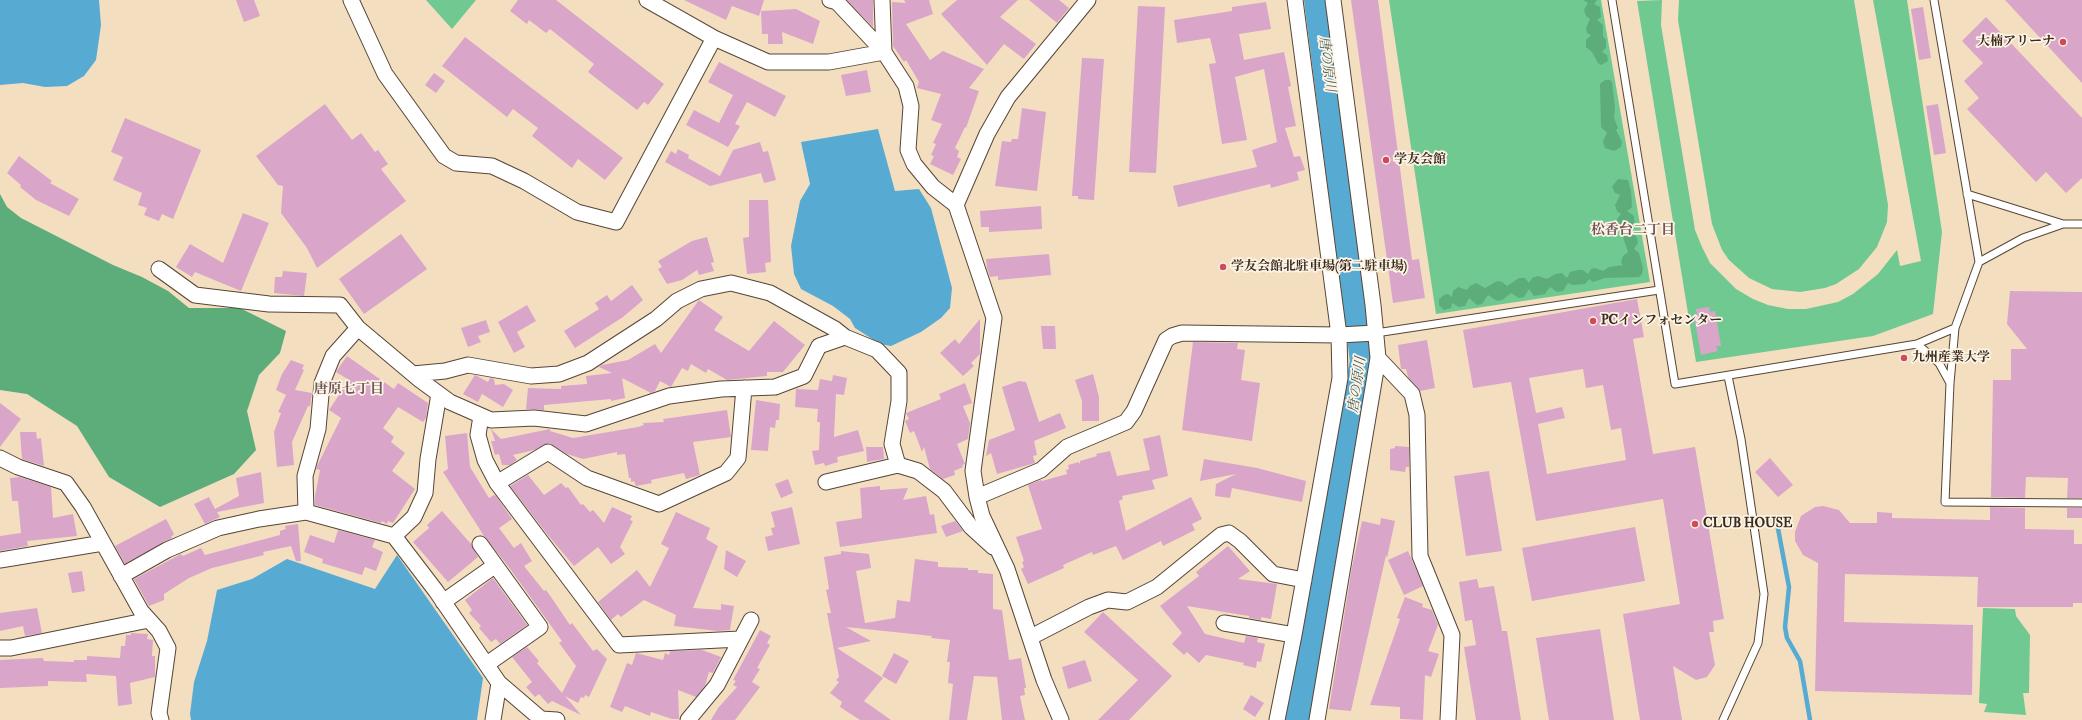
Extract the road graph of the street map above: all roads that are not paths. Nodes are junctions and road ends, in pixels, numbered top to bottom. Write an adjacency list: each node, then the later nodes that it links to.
1 (351, 0): 10 (street)
2 (647, 0): 10 (street)
3 (830, 0): 11 (street)
4 (882, 0): 11 (street)
5 (1088, 0): 13 (street)
6 (1295, 0): 22 (street)
7 (1333, 0): 21 (street)
8 (1612, 0): 18 (lane)
9 (1934, 0): 12 (lane)
10 (714, 38): 11 (street)
11 (884, 52): 13 (street)
12 (1967, 194): 14 (lane); 16 (lane)
13 (956, 205): 36 (street)
14 (2063, 224): 15 (lane); 16 (lane)
15 (2082, 224)
16 (1979, 262): 20 (lane)
17 (159, 269): 19 (street)
18 (1660, 290): 21 (lane); 27 (lane)
19 (358, 328): 26 (street); 38 (street)
20 (1955, 328): 24 (lane); 28 (lane)
21 (1376, 333): 22 (street); 25 (street)
22 (1339, 336): 36 (street); 46 (street)
23 (845, 337): 26 (street); 29 (street); 33 (street)
24 (1917, 344): 27 (lane); 28 (lane)
25 (1378, 358): 63 (street); 64 (street)
26 (413, 374): 30 (street)
27 (1728, 376): 65 (lane)
28 (1950, 383): 37 (lane)
29 (744, 388): 31 (street); 35 (street)
30 (439, 394): 31 (street); 39 (street)
31 (481, 416): 35 (street)
32 (0, 458): 40 (street)
33 (898, 465): 34 (street); 42 (street)
34 (826, 482)
35 (497, 483): 53 (street)
36 (977, 496): 42 (street)
37 (2082, 503)
38 (306, 512): 39 (street); 45 (street)
39 (394, 536): 47 (street)
40 (103, 543): 43 (street); 45 (street)
41 (480, 544): 55 (street)
42 (999, 553): 52 (street)
43 (0, 560)
44 (490, 569): 47 (street)
45 (121, 576): 48 (street)
46 (1304, 580): 51 (street); 52 (street)
47 (444, 602): 55 (street)
48 (149, 620): 54 (street); 57 (street)
49 (751, 620): 53 (street)
50 (1224, 623): 51 (street)
51 (1294, 635): 62 (street)
52 (1030, 637): 61 (street)
53 (740, 639): 60 (street)
54 (0, 648)
55 (487, 664): 56 (street)
56 (499, 683): 58 (street); 59 (street)
57 (161, 720)
58 (493, 720)
59 (558, 720)
60 (688, 720)
61 (1061, 720)
62 (1277, 720)
63 (1317, 720)
64 (1448, 720)
65 (1723, 720)

